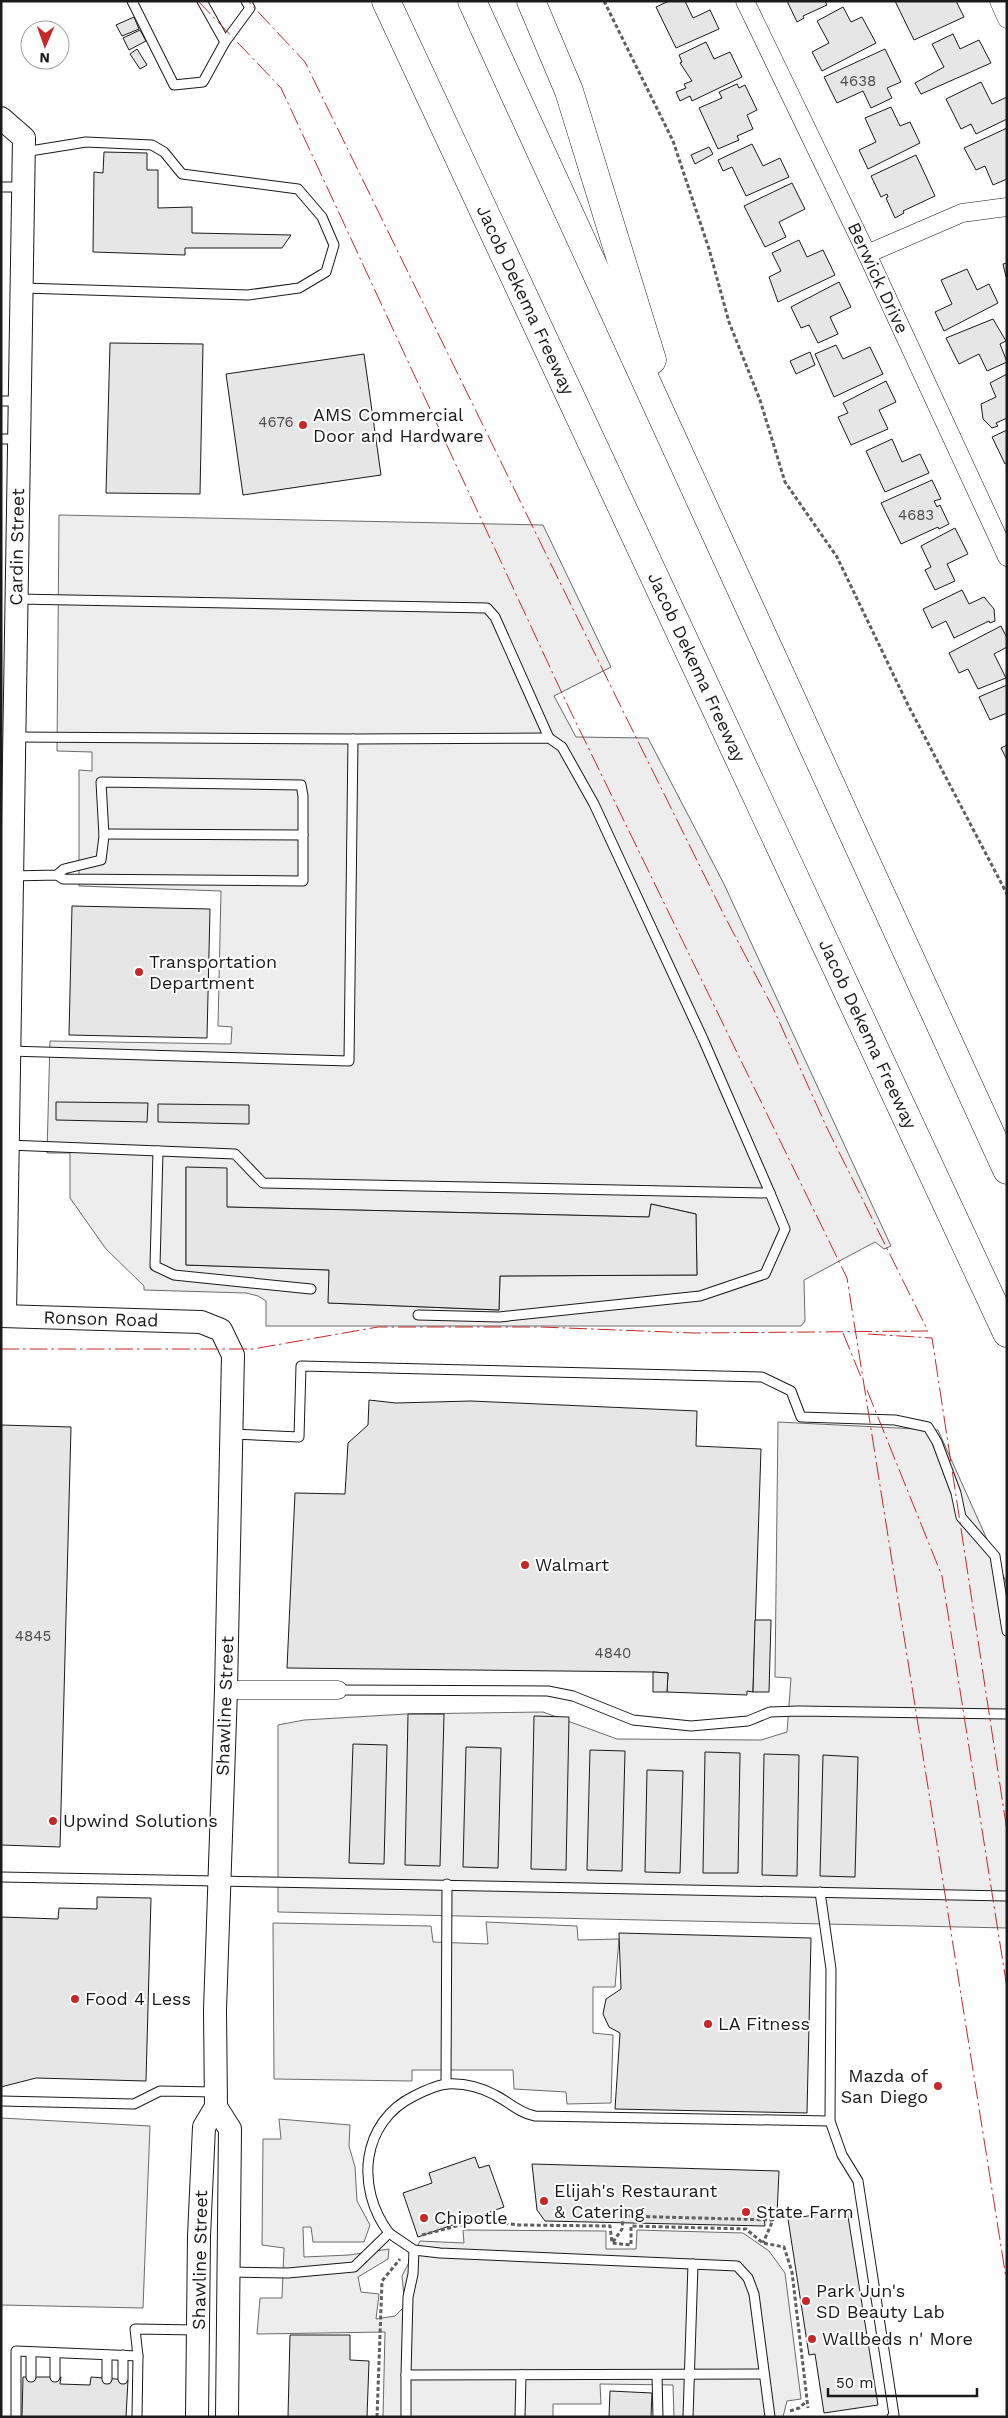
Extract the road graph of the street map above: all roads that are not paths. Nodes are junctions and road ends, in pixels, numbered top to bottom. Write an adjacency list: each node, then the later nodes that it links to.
1 (132, 1): 10 (lane)
2 (202, 1): 10 (lane)
3 (246, 1): 10 (lane)
4 (386, 1): 43 (highway, Jacob Dekema Freeway)
5 (472, 1): 20 (highway)
6 (531, 1): 20 (highway)
7 (745, 1): 16 (street, Berwick Drive)
8 (999, 1): 9 (street)
9 (1007, 19)
10 (224, 42)
11 (1, 118): 12 (street, Cardin Street)
12 (24, 152): 14 (street, Cardin Street); 17 (lane)
13 (1, 187): 14 (lane)
14 (24, 188): 17 (street, Cardin Street)
15 (1007, 207): 16 (street)
16 (867, 254): 21 (street, Berwick Drive)
17 (22, 288): 18 (street, Cardin Street)
18 (11, 401): 19 (street, Cardin Street)
19 (10, 439): 22 (street, Cardin Street)
20 (684, 464): 37 (highway)
21 (1007, 557)
22 (16, 599): 23 (street, Cardin Street); 25 (lane)
23 (8, 711): 24 (street, Cardin Street)
24 (14, 737): 26 (lane); 30 (street, Cardin Street)
25 (549, 738): 26 (lane); 38 (lane)
26 (353, 739): 33 (lane)
27 (104, 834): 28 (lane); 28 (lane); 29 (lane)
28 (303, 835): 29 (lane)
29 (57, 875): 30 (lane)
30 (12, 876): 31 (street, Cardin Street)
31 (6, 969): 32 (street, Cardin Street)
32 (5, 1025): 33 (street, Cardin Street)
33 (9, 1051): 34 (street, Cardin Street)
34 (8, 1146): 35 (lane); 36 (street, Cardin Street)
35 (158, 1151): 38 (lane); 39 (lane)
36 (4, 1170): 41 (street, Cardin Street)
37 (1007, 1170)
38 (770, 1193): 40 (lane)
39 (311, 1290)
40 (418, 1315)
41 (3, 1316): 42 (street, Ronson Road)
42 (200, 1322): 44 (street, Shawline Street)
43 (1007, 1333)
44 (232, 1434): 45 (lane); 46 (street, Shawline Street)
45 (1007, 1631)
46 (226, 1690): 47 (street); 50 (street, Shawline Street)
47 (338, 1690): 48 (lane)
48 (1007, 1714)
49 (1, 1877): 50 (lane)
50 (219, 1879): 51 (lane); 55 (street, Shawline Street)
51 (447, 1884): 52 (lane); 54 (lane)
52 (820, 1892): 53 (lane); 57 (lane)
53 (1007, 1896)
54 (446, 2084): 57 (lane); 58 (lane)
55 (217, 2099): 56 (lane); 61 (street, Shawline Street); 62 (street, Shawline Street)
56 (1, 2101)
57 (830, 2121): 86 (lane)
58 (389, 2233): 59 (lane); 61 (lane)
59 (411, 2248): 60 (lane); 69 (lane)
60 (693, 2264): 68 (lane); 72 (lane)
61 (228, 2272): 80 (street, Shawline Street)
62 (198, 2330): 67 (lane); 79 (street, Shawline Street)
63 (31, 2352): 64 (lane); 73 (lane); 77 (lane)
64 (55, 2353): 65 (lane); 74 (lane)
65 (107, 2355): 66 (lane); 75 (lane)
66 (123, 2355): 67 (lane); 76 (lane)
67 (138, 2356): 78 (lane)
68 (764, 2374): 72 (lane); 85 (lane)
69 (406, 2375): 70 (lane); 81 (lane)
70 (521, 2375): 71 (lane); 82 (lane)
71 (657, 2375): 72 (lane); 83 (lane)
72 (690, 2375): 84 (lane)
73 (31, 2377)
74 (55, 2377)
75 (107, 2379)
76 (123, 2380)
77 (16, 2417)
78 (137, 2417)
79 (197, 2417)
80 (227, 2417)
81 (406, 2417)
82 (520, 2417)
83 (658, 2417)
84 (688, 2417)
85 (770, 2417)
86 (892, 2417)

